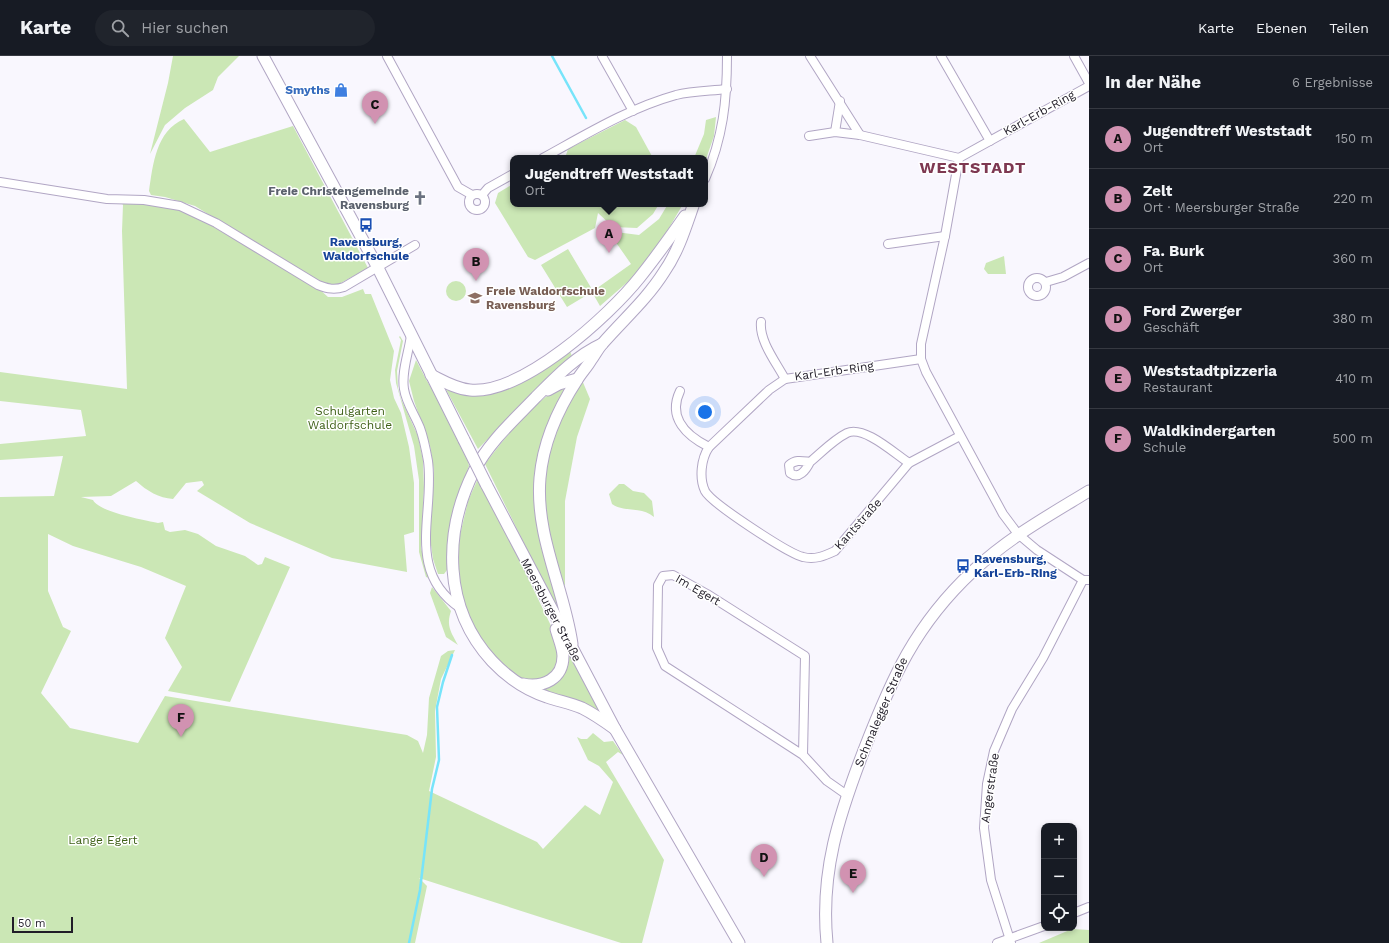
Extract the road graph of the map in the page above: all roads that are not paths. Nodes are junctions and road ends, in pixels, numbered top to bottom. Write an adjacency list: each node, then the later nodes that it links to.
1 (263, 56): 29 (street, Meersburger Straße)
2 (386, 56): 21 (street)
3 (602, 56): 11 (street)
4 (727, 56): 9 (street)
5 (810, 56): 10 (street)
6 (941, 56): 15 (street, Karl-Erb-Ring)
7 (1074, 56): 8 (street)
8 (1089, 84): 15 (street, Karl-Erb-Ring)
9 (727, 90): 11 (street); 18 (street)
10 (840, 101): 12 (street); 14 (street)
11 (629, 113): 16 (street)
12 (834, 132): 13 (street); 14 (street)
13 (809, 136)
14 (860, 136): 17 (street)
15 (990, 141): 17 (street, Karl-Erb-Ring)
16 (549, 155)
17 (959, 158): 25 (street)
18 (708, 171)
19 (510, 176): 22 (street)
20 (0, 182): 29 (street)
21 (472, 195): 22 (street); 22 (street)
22 (482, 195)
23 (692, 207): 33 (street)
24 (692, 207): 35 (street)
25 (945, 236): 26 (street); 34 (street)
26 (888, 244)
27 (416, 245): 29 (street)
28 (1089, 263): 30 (street)
29 (378, 268): 32 (street, Meersburger Straße)
30 (1046, 282)
31 (761, 322): 37 (street, Karl-Erb-Ring)
32 (411, 335): 35 (street, Meersburger Straße); 48 (street)
33 (602, 344): 36 (street); 39 (street)
34 (921, 359): 37 (street, Karl-Erb-Ring); 40 (street)
35 (431, 375): 47 (street, Meersburger Straße, bridge)
36 (577, 379): 39 (street); 49 (street)
37 (785, 379): 41 (street, Kantstraße)
38 (680, 391): 41 (street)
39 (537, 396): 48 (street)
40 (960, 436): 43 (street, Kantstraße); 45 (street)
41 (709, 447): 43 (street, Kantstraße)
42 (810, 462): 43 (street)
43 (909, 463)
44 (1089, 491): 45 (street, Schmalegger Straße)
45 (1018, 534): 46 (street); 53 (street, Schmalegger Straße)
46 (1086, 580): 57 (street, Angerstraße)
47 (550, 607): 49 (street, Meersburger Straße); 50 (street)
48 (460, 608): 50 (street)
49 (574, 654): 51 (street, Meersburger Straße)
50 (519, 683): 51 (street)
51 (615, 729): 58 (street, Meersburger Straße)
52 (803, 755): 52 (street, Im Egert); 53 (street, Im Egert)
53 (847, 794): 59 (street, Schmalegger Straße)
54 (1089, 907): 55 (street)
55 (1077, 912)
56 (1041, 927): 57 (street)
57 (1011, 941): 60 (street)
58 (739, 943)
59 (827, 943)
60 (997, 943)

